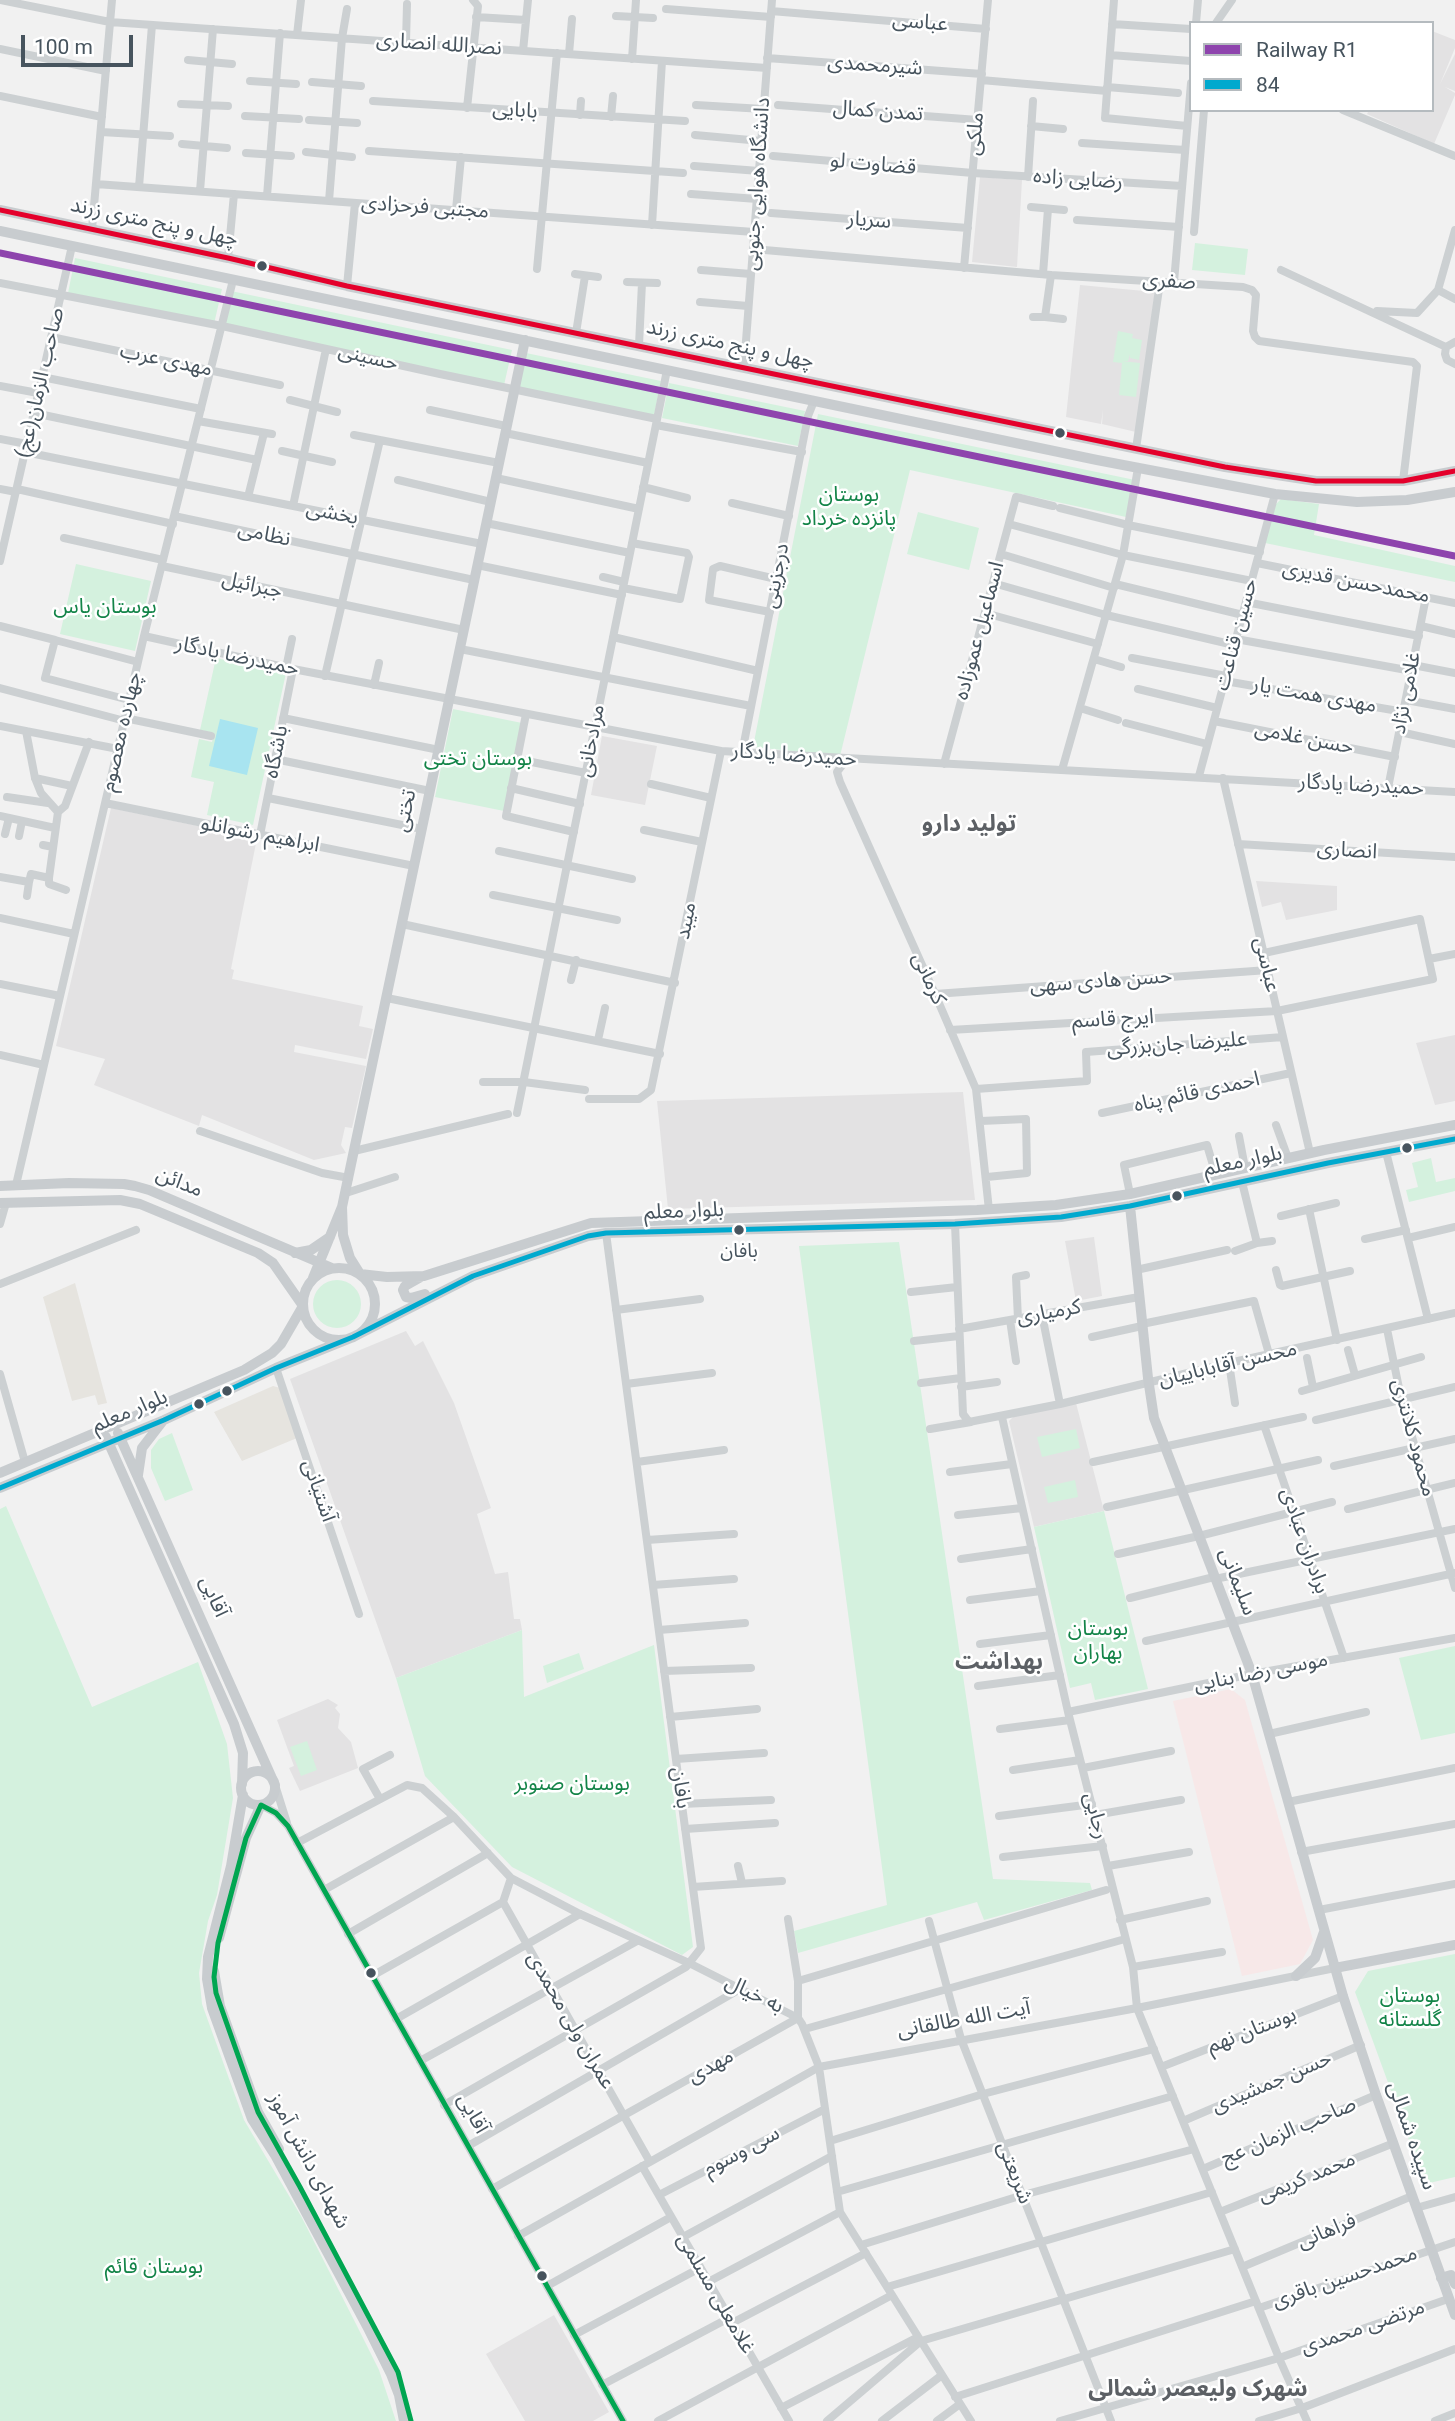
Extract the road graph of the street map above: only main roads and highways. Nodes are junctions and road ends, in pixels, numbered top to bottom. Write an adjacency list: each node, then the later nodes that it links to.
1 (0, 210): 4 (main road, چهل و پنج متری زرند)
2 (0, 231): 3 (main road, چهل و پنج متری زرند)
3 (524, 340): 6 (main road, چهل و پنج متری زرند); 17 (main road, تختی)
4 (697, 358): 5 (main road, چهل و پنج متری زرند); 6 (main road)
5 (744, 368): 7 (main road, چهل و پنج متری زرند); 8 (main road)
6 (694, 375): 8 (main road, چهل و پنج متری زرند)
7 (803, 380): 9 (main road); 10 (main road, چهل و پنج متری زرند)
8 (743, 385): 9 (main road, چهل و پنج متری زرند)
9 (793, 396): 11 (main road, چهل و پنج متری زرند)
10 (1455, 471)
11 (1455, 492)
12 (1455, 1125): 23 (main road, بلوار معلم)
13 (1455, 1139): 16 (main road, بلوار معلم)
14 (0, 1185): 19 (main road, مدائن)
15 (3, 1203): 26 (main road, مدائن)
16 (1130, 1206): 25 (main road, بلوار معلم); 42 (main road, سلیمانی)
17 (342, 1207): 18 (main road, تختی); 22 (main road, تختی)
18 (332, 1235): 19 (main road); 20 (main road, تختی)
19 (295, 1253): 20 (main road, مدائن)
20 (319, 1263): 21 (main road, مدائن); 24 (main road, تختی)
21 (332, 1268): 22 (main road); 24 (main road)
22 (360, 1274): 23 (main road, بلوار معلم); 27 (main road)
23 (424, 1276): 25 (main road)
24 (313, 1278): 26 (main road)
25 (452, 1285): 27 (main road, بلوار معلم)
26 (303, 1306): 27 (main road); 29 (main road, بلوار معلم)
27 (353, 1337): 28 (main road, بلوار معلم)
28 (164, 1420): 31 (main road, بلوار معلم); 36 (main road)
29 (114, 1423): 30 (main road, بلوار معلم); 31 (main road, آقایی)
30 (102, 1428): 32 (main road, آقایی); 35 (main road, بلوار معلم)
31 (120, 1437): 32 (main road, بلوار معلم); 36 (main road, آقایی)
32 (109, 1442): 33 (main road, بلوار معلم); 34 (main road, آقایی)
33 (92, 1449): 34 (main road); 37 (main road, بلوار معلم)
34 (116, 1460): 39 (main road, آقایی)
35 (0, 1473)
36 (138, 1478): 38 (main road, آقایی)
37 (0, 1488)
38 (275, 1785): 39 (main road); 40 (main road)
39 (242, 1789): 40 (main road); 41 (main road, آقایی)
40 (261, 1805): 41 (main road)
41 (235, 1867): 48 (main road); 49 (main road, شهدای دانش آموز)
42 (1324, 1930): 44 (main road, سلیمانی); 45 (main road)
43 (1455, 1945): 44 (main road, آیت الله طالقانی)
44 (1335, 1968): 46 (main road, سپیده شمالی)
45 (1296, 1976)
46 (1451, 2278): 47 (main road, سپیده شمالی)
47 (1455, 2315)
48 (404, 2421)
49 (411, 2421)

